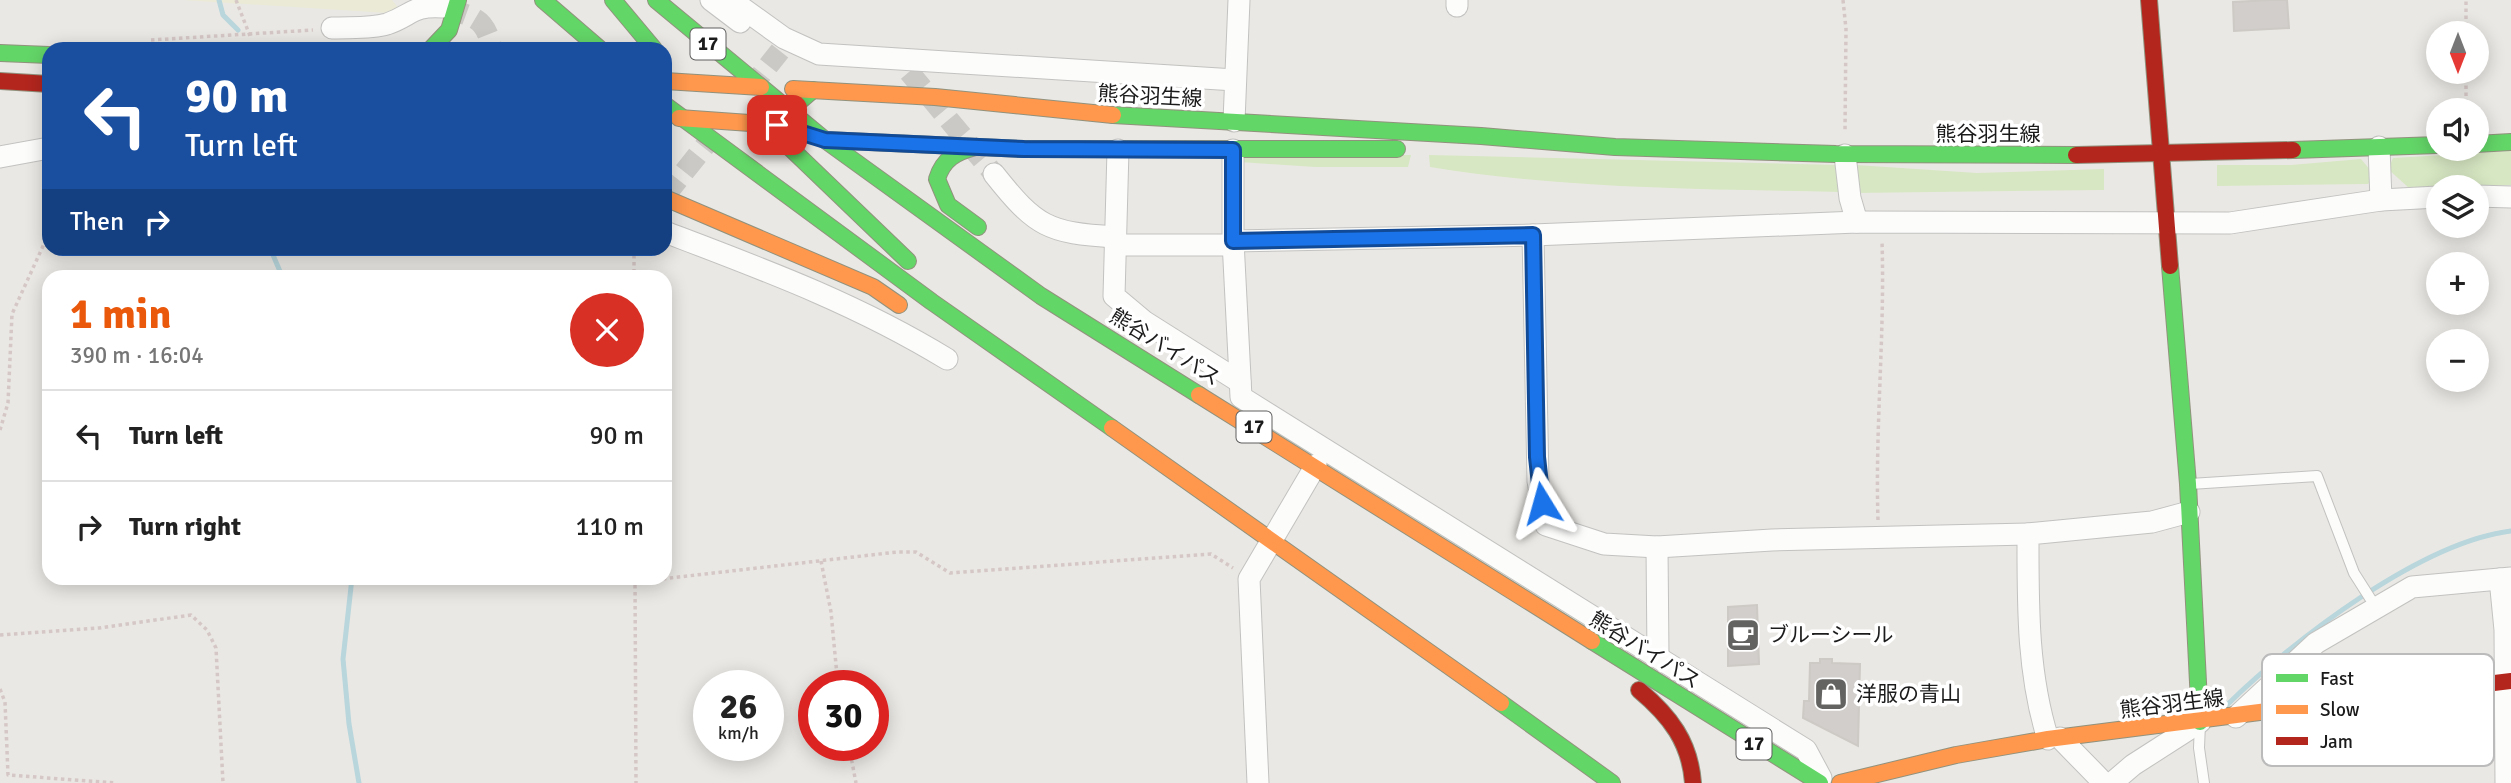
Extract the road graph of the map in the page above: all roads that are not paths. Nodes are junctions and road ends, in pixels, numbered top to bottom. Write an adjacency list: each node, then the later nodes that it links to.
1 (543, 0): 11 (main road)
2 (613, 0): 12 (main road)
3 (656, 0): 21 (main road, 熊谷バイパス / 17)
4 (711, 0): 15 (street)
5 (731, 0): 15 (street)
6 (1239, 0): 16 (street)
7 (2149, 0): 40 (main road)
8 (451, 3): 9 (street); 10 (main road)
9 (332, 28)
10 (438, 42)
11 (592, 42)
12 (648, 42)
13 (0, 52): 14 (main road)
14 (42, 55)
15 (1119, 72): 16 (street)
16 (1236, 80): 26 (street)
17 (0, 81): 20 (main road)
18 (672, 81): 21 (main road, 熊谷羽生線)
19 (672, 82): 25 (main road)
20 (42, 84)
21 (761, 87): 22 (main road, 熊谷羽生線); 23 (main road, 熊谷バイパス / 17)
22 (813, 90): 23 (main road); 26 (main road, 熊谷羽生線)
23 (789, 110): 24 (main road); 25 (main road); 27 (main road); 29 (main road, 熊谷バイパス / 17)
24 (811, 110)
25 (673, 118): 27 (main road); 60 (main road)
26 (1234, 121): 32 (main road, 熊谷羽生線)
27 (777, 125): 29 (main road); 60 (main road)
28 (1067, 132): 38 (main road)
29 (825, 140): 34 (main road, 熊谷羽生線); 59 (main road, 熊谷バイパス / 17)
30 (2511, 142): 31 (main road)
31 (2489, 143)
32 (1538, 144): 39 (main road, 熊谷羽生線); 41 (main road, 熊谷羽生線)
33 (2426, 145): 35 (main road, 熊谷羽生線)
34 (975, 147): 37 (main road, 熊谷羽生線); 54 (main road)
35 (2379, 147): 40 (main road, 熊谷羽生線); 48 (street)
36 (42, 149): 42 (street)
37 (1118, 150): 38 (main road, 熊谷羽生線); 55 (street)
38 (1158, 150): 39 (main road, 熊谷羽生線)
39 (1233, 150): 56 (street)
40 (2161, 153): 41 (main road, 熊谷羽生線); 50 (main road)
41 (1845, 155): 49 (street)
42 (0, 157)
43 (994, 174): 55 (street)
44 (2489, 196): 45 (street)
45 (2511, 197)
46 (2426, 198): 48 (street)
47 (672, 200): 61 (main road)
48 (2381, 200): 50 (street)
49 (1857, 222): 50 (street); 53 (street)
50 (2169, 223): 67 (main road)
51 (672, 225): 58 (street)
52 (672, 235): 58 (street)
53 (1533, 235): 56 (street); 71 (street)
54 (989, 236)
55 (1115, 241): 56 (street); 65 (street)
56 (1234, 243): 65 (street)
57 (1010, 251): 59 (main road)
58 (774, 274): 64 (street)
59 (1041, 296): 66 (main road, 熊谷バイパス / 17)
60 (932, 302): 63 (main road)
61 (917, 317)
62 (952, 335): 63 (main road)
63 (993, 344): 70 (main road)
64 (947, 359)
65 (1240, 382): 76 (street)
66 (1316, 465): 70 (street); 74 (main road, 熊谷バイパス / 17)
67 (2188, 484): 68 (main road); 73 (lane)
68 (2189, 512): 69 (street); 81 (main road)
69 (2028, 534): 71 (street); 82 (street)
70 (1271, 538): 83 (street); 84 (main road)
71 (1657, 547): 76 (street)
72 (2506, 578): 73 (street); 77 (street)
73 (2374, 604): 75 (street)
74 (1561, 622): 85 (main road); 86 (main road, 熊谷バイパス / 17)
75 (2304, 654)
76 (1658, 657): 86 (street)
77 (2509, 681): 91 (street)
78 (2262, 693): 80 (street)
79 (2262, 714): 80 (main road, 熊谷羽生線)
80 (2235, 718): 81 (main road, 熊谷羽生線)
81 (2200, 722): 82 (main road, 熊谷羽生線); 89 (street); 90 (lane)
82 (2054, 739): 87 (main road, 熊谷羽生線); 88 (street)
83 (1258, 783)
84 (1612, 783)
85 (1693, 783)
86 (1822, 783)
87 (1840, 783)
88 (2104, 783)
89 (2112, 783)
90 (2204, 783)
91 (2506, 783)

